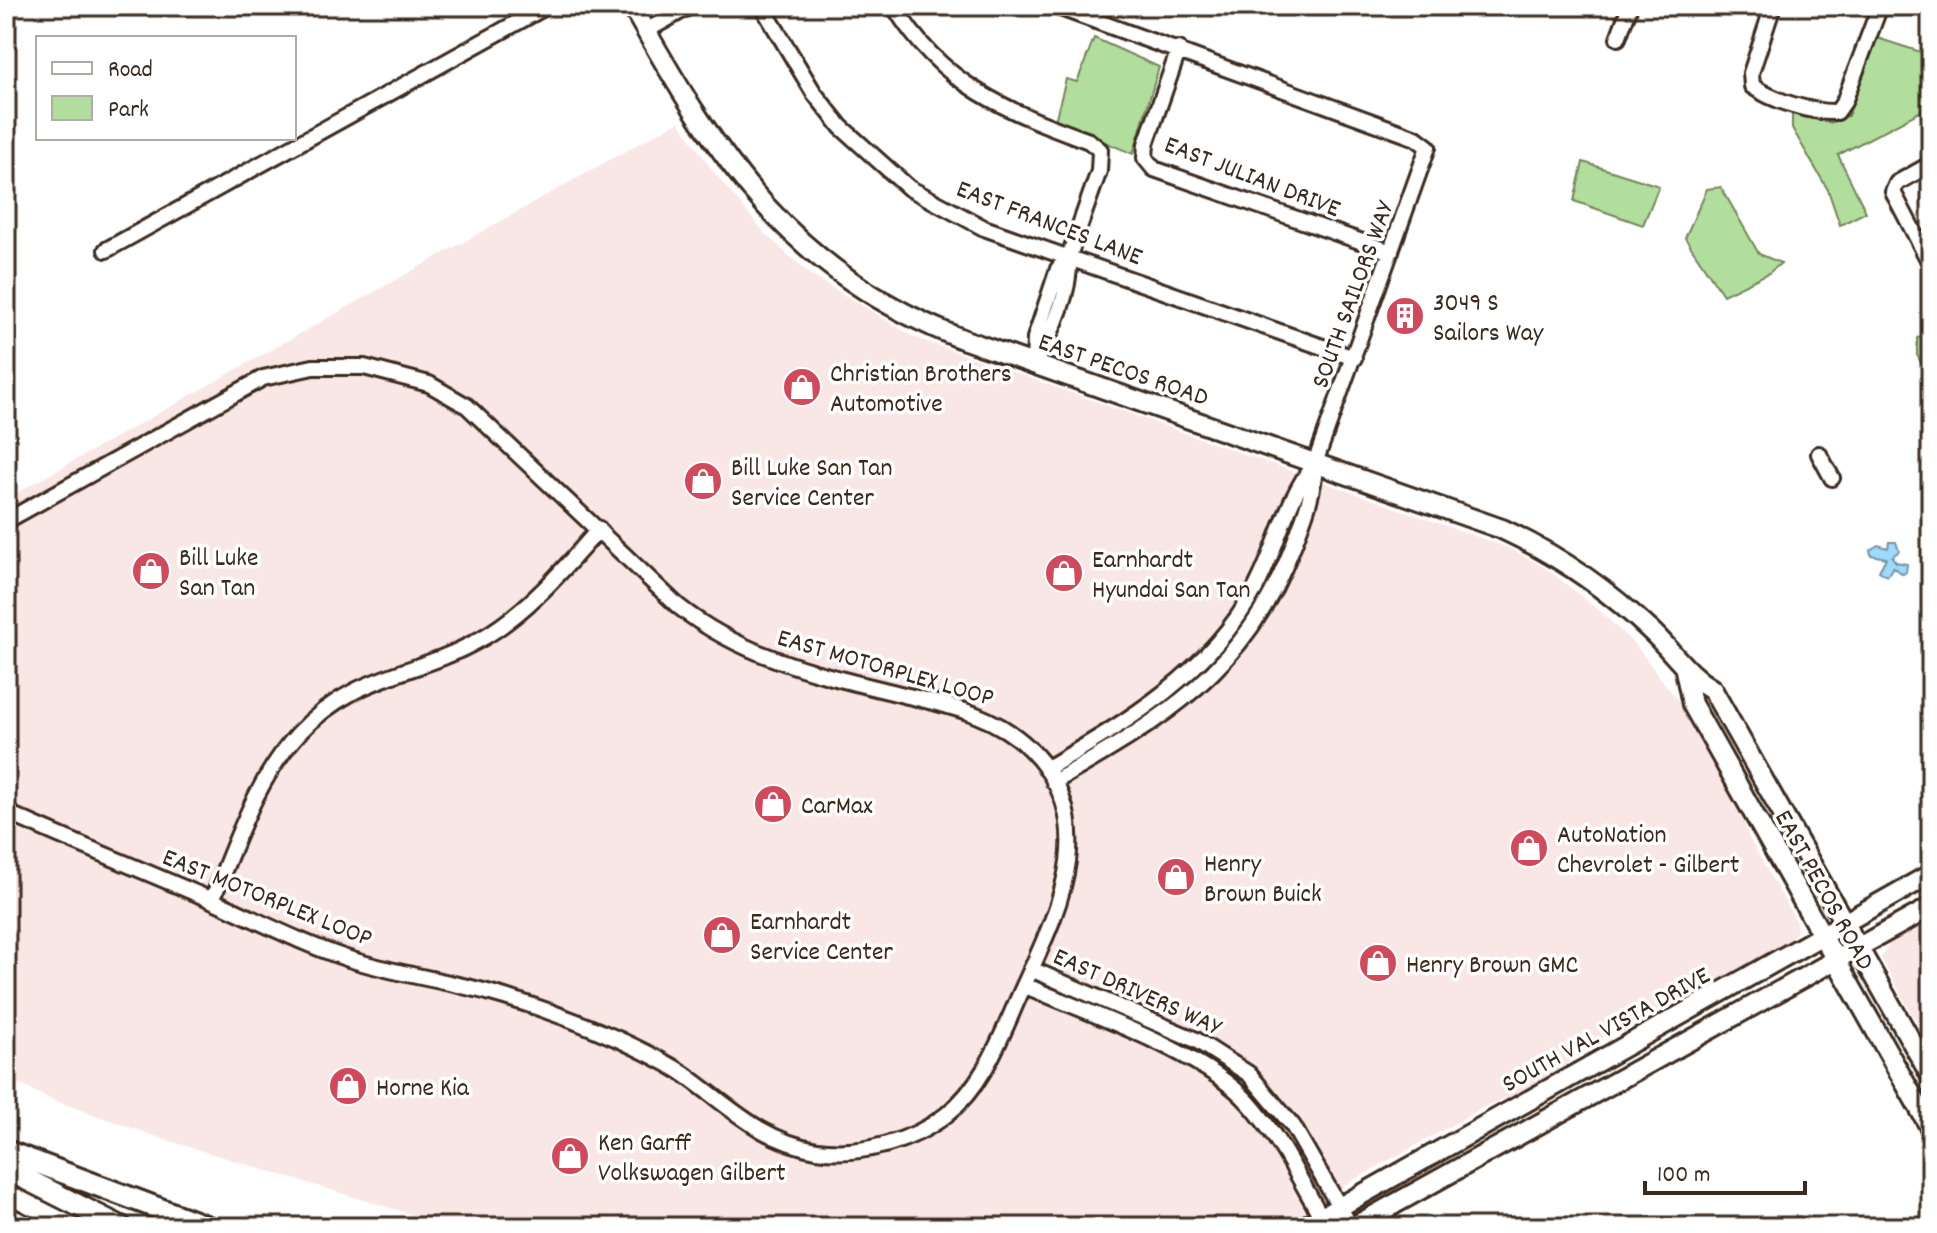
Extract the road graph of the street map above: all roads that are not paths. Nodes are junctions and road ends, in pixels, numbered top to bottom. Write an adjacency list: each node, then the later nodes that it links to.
1 (547, 6): 14 (street)
2 (632, 6): 10 (main road, EAST PECOS ROAD)
3 (690, 6): 10 (street)
4 (762, 6): 16 (street, EAST FRANCES LANE)
5 (894, 6): 16 (street)
6 (1055, 6): 12 (street)
7 (1630, 6): 11 (street)
8 (1773, 6): 9 (street)
9 (1880, 6)
10 (646, 31): 19 (main road, EAST PECOS ROAD)
11 (1618, 38)
12 (1179, 49): 15 (street, SOUTH SAILORS WAY); 15 (street, EAST JULIAN DRIVE)
13 (1931, 164): 17 (street)
14 (106, 250)
15 (1391, 252): 18 (street, SOUTH SAILORS WAY)
16 (1069, 256): 18 (street, EAST FRANCES LANE); 19 (street)
17 (1931, 265)
18 (1354, 358): 21 (street, SOUTH SAILORS WAY)
19 (1034, 364): 21 (main road, EAST PECOS ROAD)
20 (1819, 454): 22 (street)
21 (1315, 463): 25 (main road, EAST PECOS ROAD); 26 (street); 27 (street)
22 (1832, 478)
23 (6, 521): 24 (street, EAST MOTORPLEX LOOP)
24 (599, 529): 26 (street, EAST MOTORPLEX LOOP); 30 (street)
25 (1685, 670): 32 (main road, EAST PECOS ROAD); 33 (main road, EAST PECOS ROAD)
26 (1046, 769): 27 (street, EAST MOTORPLEX LOOP)
27 (1054, 782): 36 (street, EAST MOTORPLEX LOOP)
28 (6, 812): 30 (street, EAST MOTORPLEX LOOP)
29 (1931, 874): 32 (main road, SOUTH VAL VISTA DRIVE)
30 (212, 900): 37 (street, EAST MOTORPLEX LOOP)
31 (1931, 907): 34 (main road, SOUTH VAL VISTA DRIVE)
32 (1845, 923): 33 (main road, SOUTH VAL VISTA DRIVE); 34 (main road, EAST PECOS ROAD)
33 (1822, 936): 35 (main road, EAST PECOS ROAD); 38 (main road, SOUTH VAL VISTA DRIVE)
34 (1859, 948): 35 (main road, SOUTH VAL VISTA DRIVE); 42 (main road, EAST PECOS ROAD)
35 (1836, 962): 43 (main road, SOUTH VAL VISTA DRIVE); 44 (main road, EAST PECOS ROAD)
36 (1031, 969): 37 (street, EAST MOTORPLEX LOOP); 39 (street, EAST DRIVERS WAY)
37 (1024, 985): 40 (street, EAST DRIVERS WAY)
38 (1664, 1025): 41 (main road, SOUTH VAL VISTA DRIVE); 43 (main road)
39 (1196, 1040): 40 (street); 48 (street, EAST DRIVERS WAY)
40 (1188, 1059): 50 (street, EAST DRIVERS WAY)
41 (1581, 1071): 45 (main road); 48 (main road, SOUTH VAL VISTA DRIVE)
42 (1931, 1076)
43 (1598, 1090): 45 (main road, SOUTH VAL VISTA DRIVE)
44 (1931, 1129)
45 (1515, 1137): 55 (main road, SOUTH VAL VISTA DRIVE)
46 (6, 1151): 53 (highway)
47 (6, 1169): 52 (highway)
48 (1339, 1207): 50 (main road, SOUTH VAL VISTA DRIVE); 55 (street, EAST DRIVERS WAY)
49 (6, 1217): 51 (highway)
50 (1324, 1222): 54 (main road, SOUTH VAL VISTA DRIVE)
51 (26, 1227)
52 (121, 1227)
53 (208, 1227)
54 (1304, 1227)
55 (1352, 1227)

